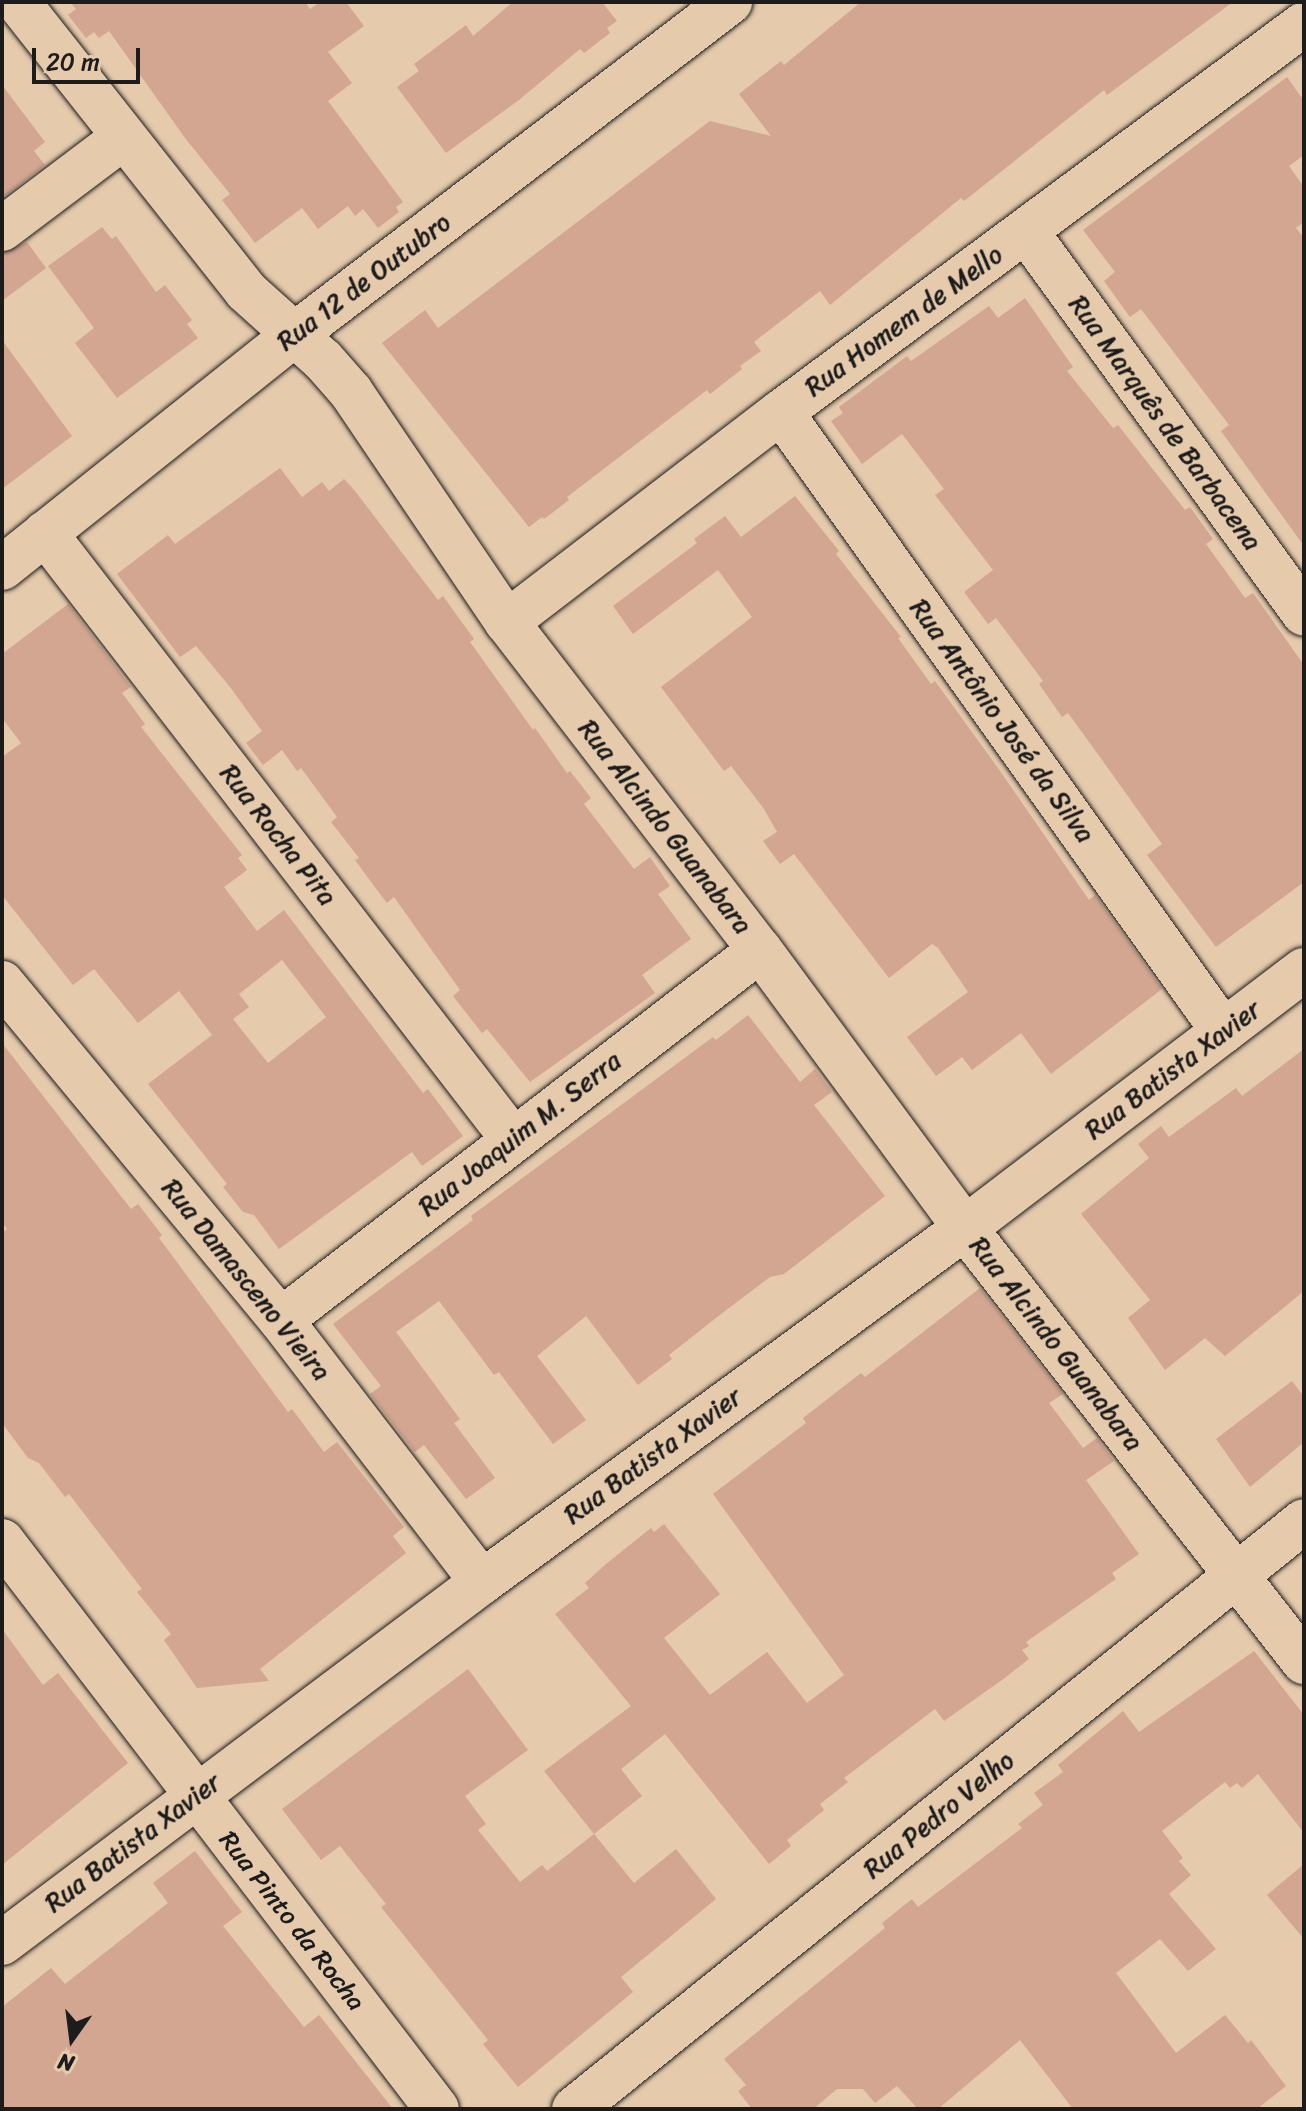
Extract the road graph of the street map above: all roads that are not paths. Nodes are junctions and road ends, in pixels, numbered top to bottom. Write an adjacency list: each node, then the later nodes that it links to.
1 (18, 2): 6 (street, Rua Alcindo Guanabara)
2 (730, 2): 9 (street, Rua 12 de Outubro)
3 (1293, 2): 4 (street)
4 (1304, 17)
5 (1304, 24): 8 (street, Rua Homem de Mello)
6 (124, 137): 7 (street); 9 (street, Rua Alcindo Guanabara)
7 (2, 229)
8 (1026, 231): 10 (street, Rua Homem de Mello); 13 (street, Rua Marquês de Barbacena)
9 (294, 335): 11 (street, Rua 12 de Outubro); 14 (street, Rua Alcindo Guanabara)
10 (781, 412): 14 (street, Rua Homem de Mello); 18 (street, Rua Antônio José da Silva)
11 (45, 533): 12 (street, Rua 12 de Outubro); 19 (street, Rua Rocha Pita)
12 (2, 568)
13 (1304, 614)
14 (507, 622): 15 (street, Rua Alcindo Guanabara)
15 (760, 950): 19 (street, Rua Joaquim M. Serra); 20 (street, Rua Alcindo Guanabara)
16 (1304, 970): 18 (street, Rua Batista Xavier)
17 (2, 983): 21 (street, Rua Damasceno Vieira)
18 (1223, 1031): 20 (street, Rua Batista Xavier)
19 (512, 1138): 21 (street, Rua Joaquim M. Serra)
20 (965, 1228): 24 (street, Rua Alcindo Guanabara); 25 (street, Rua Batista Xavier)
21 (281, 1320): 25 (street, Rua Damasceno Vieira)
22 (1304, 1521): 24 (street, Rua Pedro Velho)
23 (2, 1541): 27 (street, Rua Pinto da Rocha)
24 (1237, 1577): 26 (street, Rua Alcindo Guanabara); 30 (street, Rua Pedro Velho)
25 (482, 1582): 27 (street, Rua Batista Xavier)
26 (1304, 1662)
27 (196, 1796): 28 (street, Rua Batista Xavier); 29 (street, Rua Pinto da Rocha)
28 (2, 1943)
29 (437, 2109)
30 (574, 2109)

